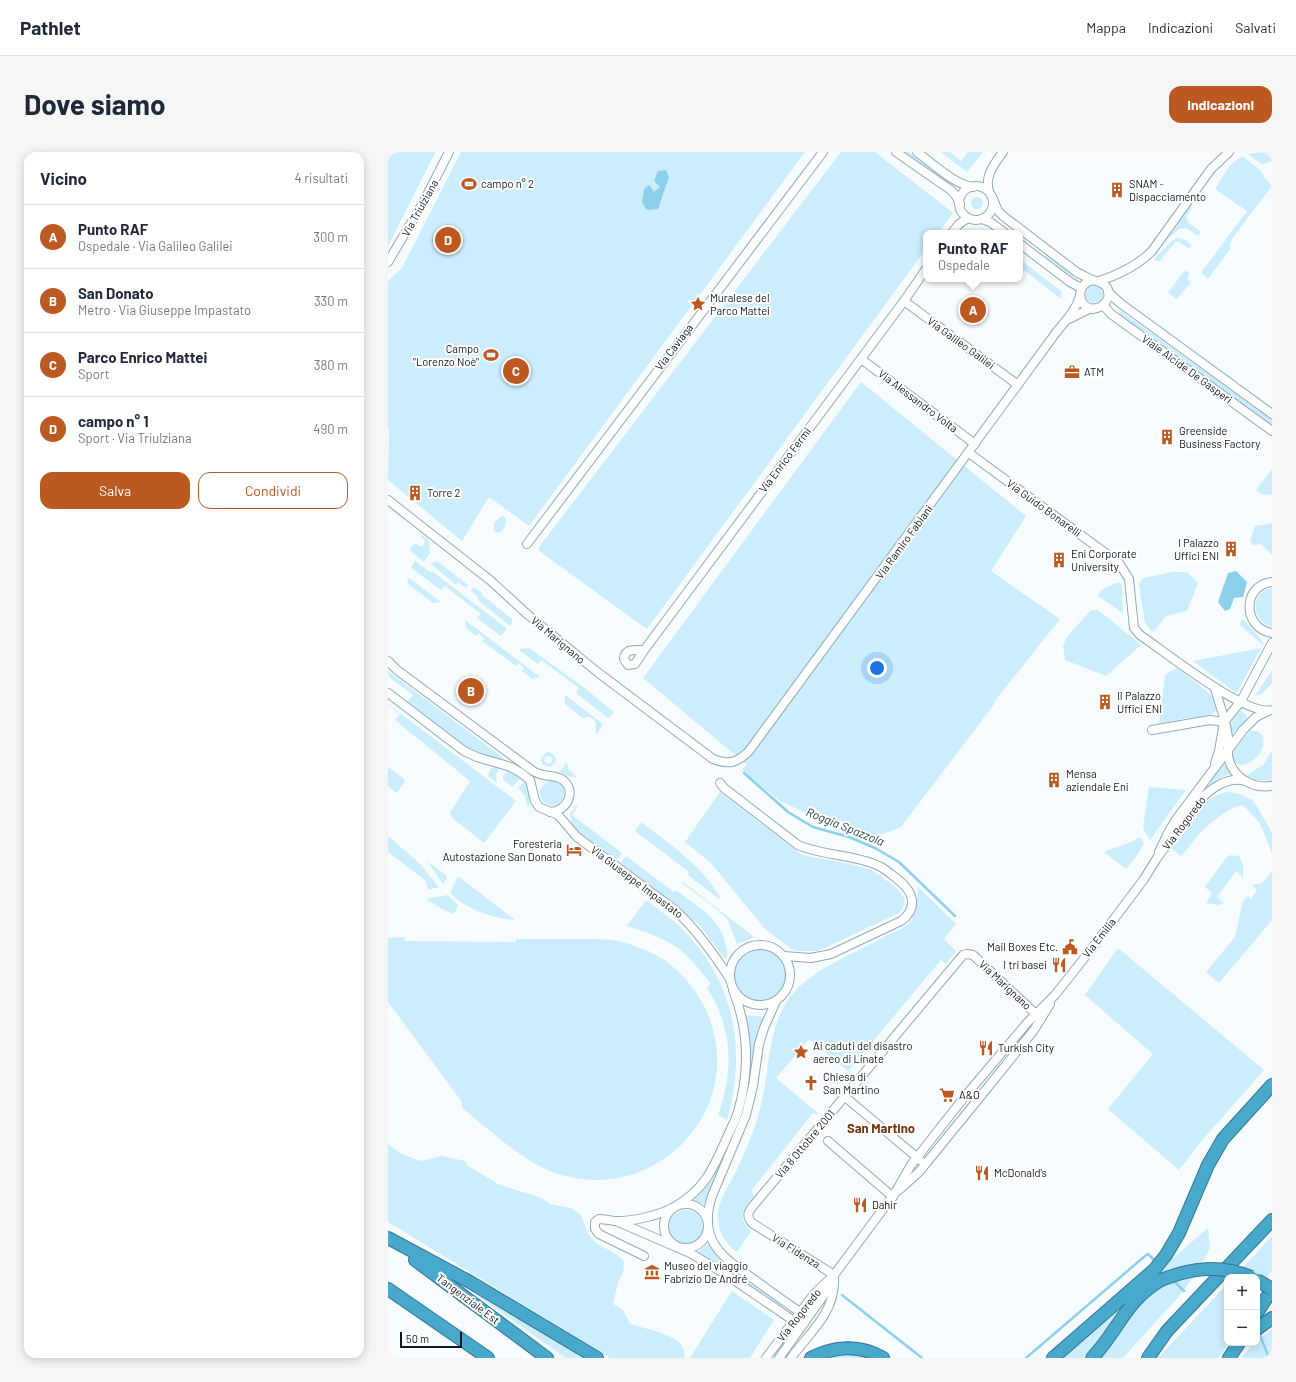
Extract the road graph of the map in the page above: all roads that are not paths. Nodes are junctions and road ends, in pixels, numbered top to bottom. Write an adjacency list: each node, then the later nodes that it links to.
1 (449, 152): 20 (street, Via Triulziana)
2 (823, 152): 34 (street, Via Caviaga)
3 (896, 152): 10 (street)
4 (917, 152): 7 (street)
5 (1003, 152): 8 (street)
6 (1229, 152): 22 (street)
7 (973, 186): 8 (street); 10 (street)
8 (989, 192): 9 (street)
9 (993, 199): 12 (street); 15 (street, Viale Alcide De Gasperi)
10 (960, 205): 11 (street)
11 (968, 218): 12 (street); 13 (street)
12 (982, 219): 14 (street)
13 (954, 230)
14 (1001, 230)
15 (1021, 230)
16 (1023, 231): 17 (street, Viale Alcide De Gasperi)
17 (1041, 245): 19 (street); 22 (street, Viale Alcide De Gasperi)
18 (1023, 246): 19 (street, Viale Alcide De Gasperi)
19 (1034, 254): 23 (street, Viale Alcide De Gasperi)
20 (388, 262)
21 (923, 273): 24 (street, Via Enrico Fermi)
22 (1102, 283): 23 (street); 25 (street); 29 (street, Viale Alcide De Gasperi)
23 (1081, 292): 25 (street, Viale Alcide De Gasperi); 26 (street, Via Ramiro Fabiani)
24 (904, 301): 27 (street, Via Enrico Fermi); 28 (street, Via Galileo Galilei)
25 (1100, 307): 26 (street, Via Ramiro Fabiani); 30 (street, Viale Alcide De Gasperi)
26 (1067, 320): 28 (street, Via Ramiro Fabiani)
27 (860, 359): 31 (street, Via Alessandro Volta); 38 (street, Via Enrico Fermi)
28 (1018, 385): 31 (street, Via Ramiro Fabiani)
29 (1272, 414)
30 (1272, 431)
31 (975, 444): 32 (street, Via Ramiro Fabiani)
32 (969, 453): 40 (street, Via Guido Bonarelli); 48 (street, Via Ramiro Fabiani)
33 (388, 500): 48 (street, Via Marignano)
34 (527, 544)
35 (1272, 582): 36 (street)
36 (1272, 633)
37 (1272, 643): 42 (street)
38 (643, 650)
39 (389, 663): 46 (street, Via Giuseppe Impastato)
40 (1215, 688): 42 (street, Via Guido Bonarelli); 44 (street)
41 (388, 693): 50 (street, Via Giuseppe Impastato)
42 (1241, 701): 43 (street, Via Guido Bonarelli); 44 (street)
43 (1270, 711): 47 (street, Via Rogoredo)
44 (1224, 722): 45 (street); 47 (street); 49 (street)
45 (1152, 730)
46 (494, 742): 50 (street, Via Giuseppe Impastato); 51 (street, Via Giuseppe Impastato)
47 (1228, 749): 49 (street, Via Rogoredo); 52 (street)
48 (738, 760)
49 (1212, 771): 57 (street, Via Rogoredo)
50 (521, 773): 55 (street, Via Giuseppe Impastato)
51 (548, 776): 55 (street); 56 (street, Via Giuseppe Impastato)
52 (1245, 781): 54 (street, Via Rogoredo); 57 (street, Via Rogoredo)
53 (720, 783): 59 (street)
54 (1272, 786)
55 (534, 794): 56 (street, Via Giuseppe Impastato)
56 (550, 812): 60 (street, Via Giuseppe Impastato)
57 (1157, 858): 63 (street, Via Emilia)
58 (967, 954): 63 (street, Via Marignano); 65 (street, Via 8 Ottobre 2001)
59 (784, 956): 60 (street); 62 (street)
60 (730, 979): 61 (street)
61 (733, 990): 62 (street); 72 (street)
62 (776, 1001): 75 (street)
63 (1038, 1016): 66 (street, Via Rogoredo); 67 (street, Via Rogoredo)
64 (1272, 1085): 103 (highway)
65 (844, 1096): 69 (street); 76 (street, Via 8 Ottobre 2001)
66 (966, 1096): 67 (street); 69 (street, Via Rogoredo)
67 (975, 1103): 70 (street, Via Rogoredo)
68 (828, 1141): 71 (street)
69 (917, 1158): 70 (street); 71 (street, Via Rogoredo)
70 (925, 1164): 71 (street, Via Rogoredo)
71 (894, 1195): 81 (street, Via Rogoredo)
72 (675, 1206): 74 (street); 75 (street); 78 (street)
73 (1272, 1220): 91 (highway)
74 (615, 1221): 78 (street); 79 (street)
75 (708, 1224): 78 (street); 86 (street)
76 (757, 1227): 81 (street, Via Fidenza)
77 (388, 1239): 96 (highway, Tangenziale Est); 97 (highway)
78 (676, 1246): 88 (street)
79 (644, 1256)
80 (1242, 1274): 104 (highway, bridge)
81 (834, 1275): 86 (street, Via Rogoredo); 89 (street, Via Rogoredo); 100 (street)
82 (1260, 1282): 84 (highway, bridge)
83 (388, 1289): 95 (highway)
84 (1272, 1289): 85 (highway)
85 (1259, 1310)
86 (800, 1312): 88 (street, Via Rogoredo); 89 (street)
87 (1272, 1318): 90 (highway)
88 (794, 1321): 89 (street); 98 (street, Via Rogoredo)
89 (804, 1323): 99 (street, Via Rogoredo)
90 (1260, 1327)
91 (1168, 1331): 105 (highway); 106 (highway)
92 (1237, 1346): 94 (highway)
93 (1240, 1346): 94 (highway)
94 (1230, 1356)
95 (488, 1358)
96 (547, 1358)
97 (597, 1358)
98 (766, 1358)
99 (779, 1358)
100 (792, 1358)
101 (811, 1358): 102 (highway)
102 (883, 1358)
103 (1053, 1358)
104 (1092, 1358)
105 (1140, 1358)
106 (1148, 1358)

